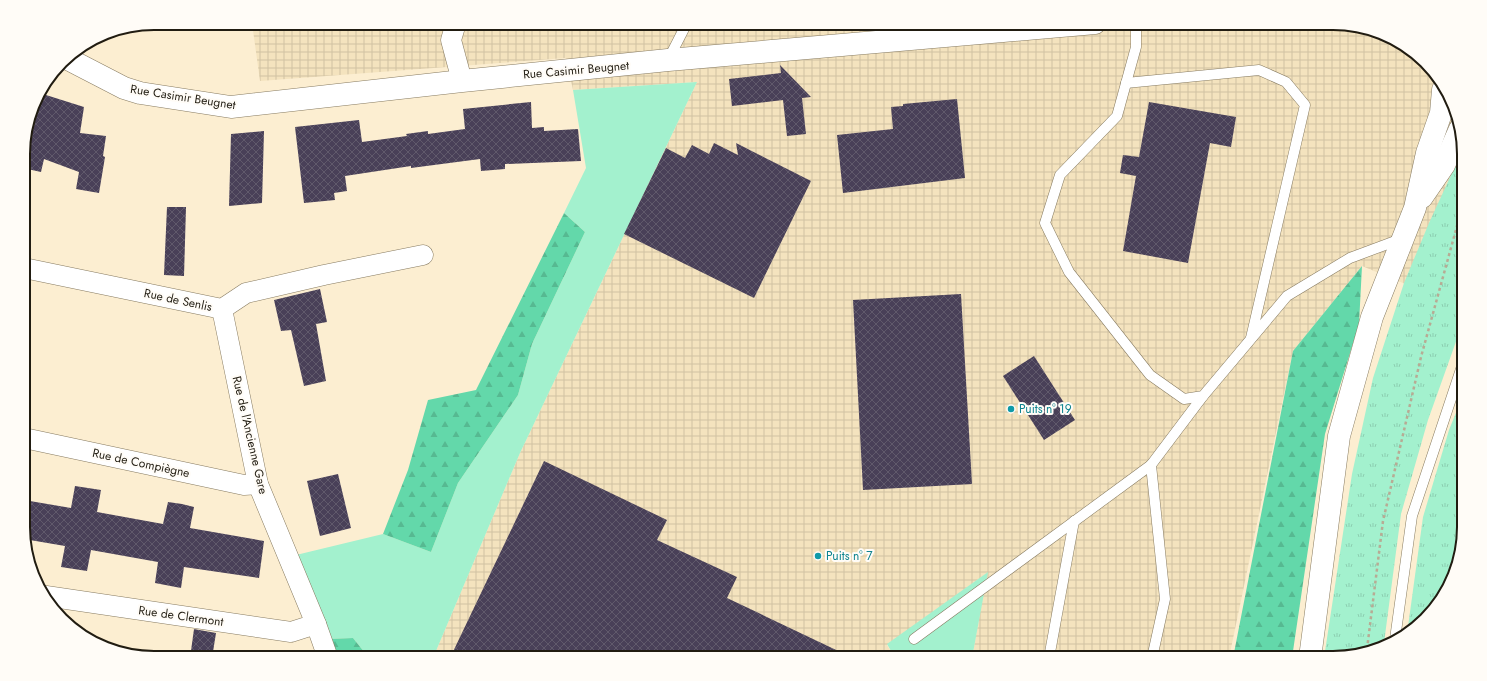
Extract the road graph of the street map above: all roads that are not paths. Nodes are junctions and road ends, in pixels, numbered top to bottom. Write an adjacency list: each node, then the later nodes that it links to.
1 (454, 30): 7 (street)
2 (683, 30): 5 (lane)
3 (1014, 30): 5 (main road, Rue Casimir Beugnet)
4 (1136, 30): 8 (lane)
5 (668, 60): 7 (main road, Rue Casimir Beugnet)
6 (72, 61): 7 (main road, Rue Casimir Beugnet)
7 (462, 81)
8 (1126, 83): 16 (lane); 18 (lane)
9 (1442, 97): 11 (main road)
10 (1456, 138): 11 (main road)
11 (1415, 208): 12 (main road)
12 (1403, 238): 16 (lane); 30 (main road)
13 (423, 255): 15 (street, Rue de Senlis)
14 (30, 269): 15 (street, Rue de Senlis)
15 (222, 309): 21 (street, Rue de l'Ancienne Gare)
16 (1250, 340): 18 (lane)
17 (1457, 381): 25 (lane)
18 (1203, 396): 20 (lane)
19 (30, 439): 21 (street, Rue de Compiègne)
20 (1151, 464): 22 (lane); 29 (lane)
21 (258, 484): 24 (street, Rue de l'Ancienne Gare)
22 (1074, 521): 26 (lane); 28 (lane)
23 (53, 597): 24 (street, Rue de Clermont)
24 (316, 624): 27 (street, Rue de l'Ancienne Gare)
25 (1396, 634)
26 (914, 639)
27 (326, 651)
28 (1050, 651)
29 (1153, 651)
30 (1311, 651)

